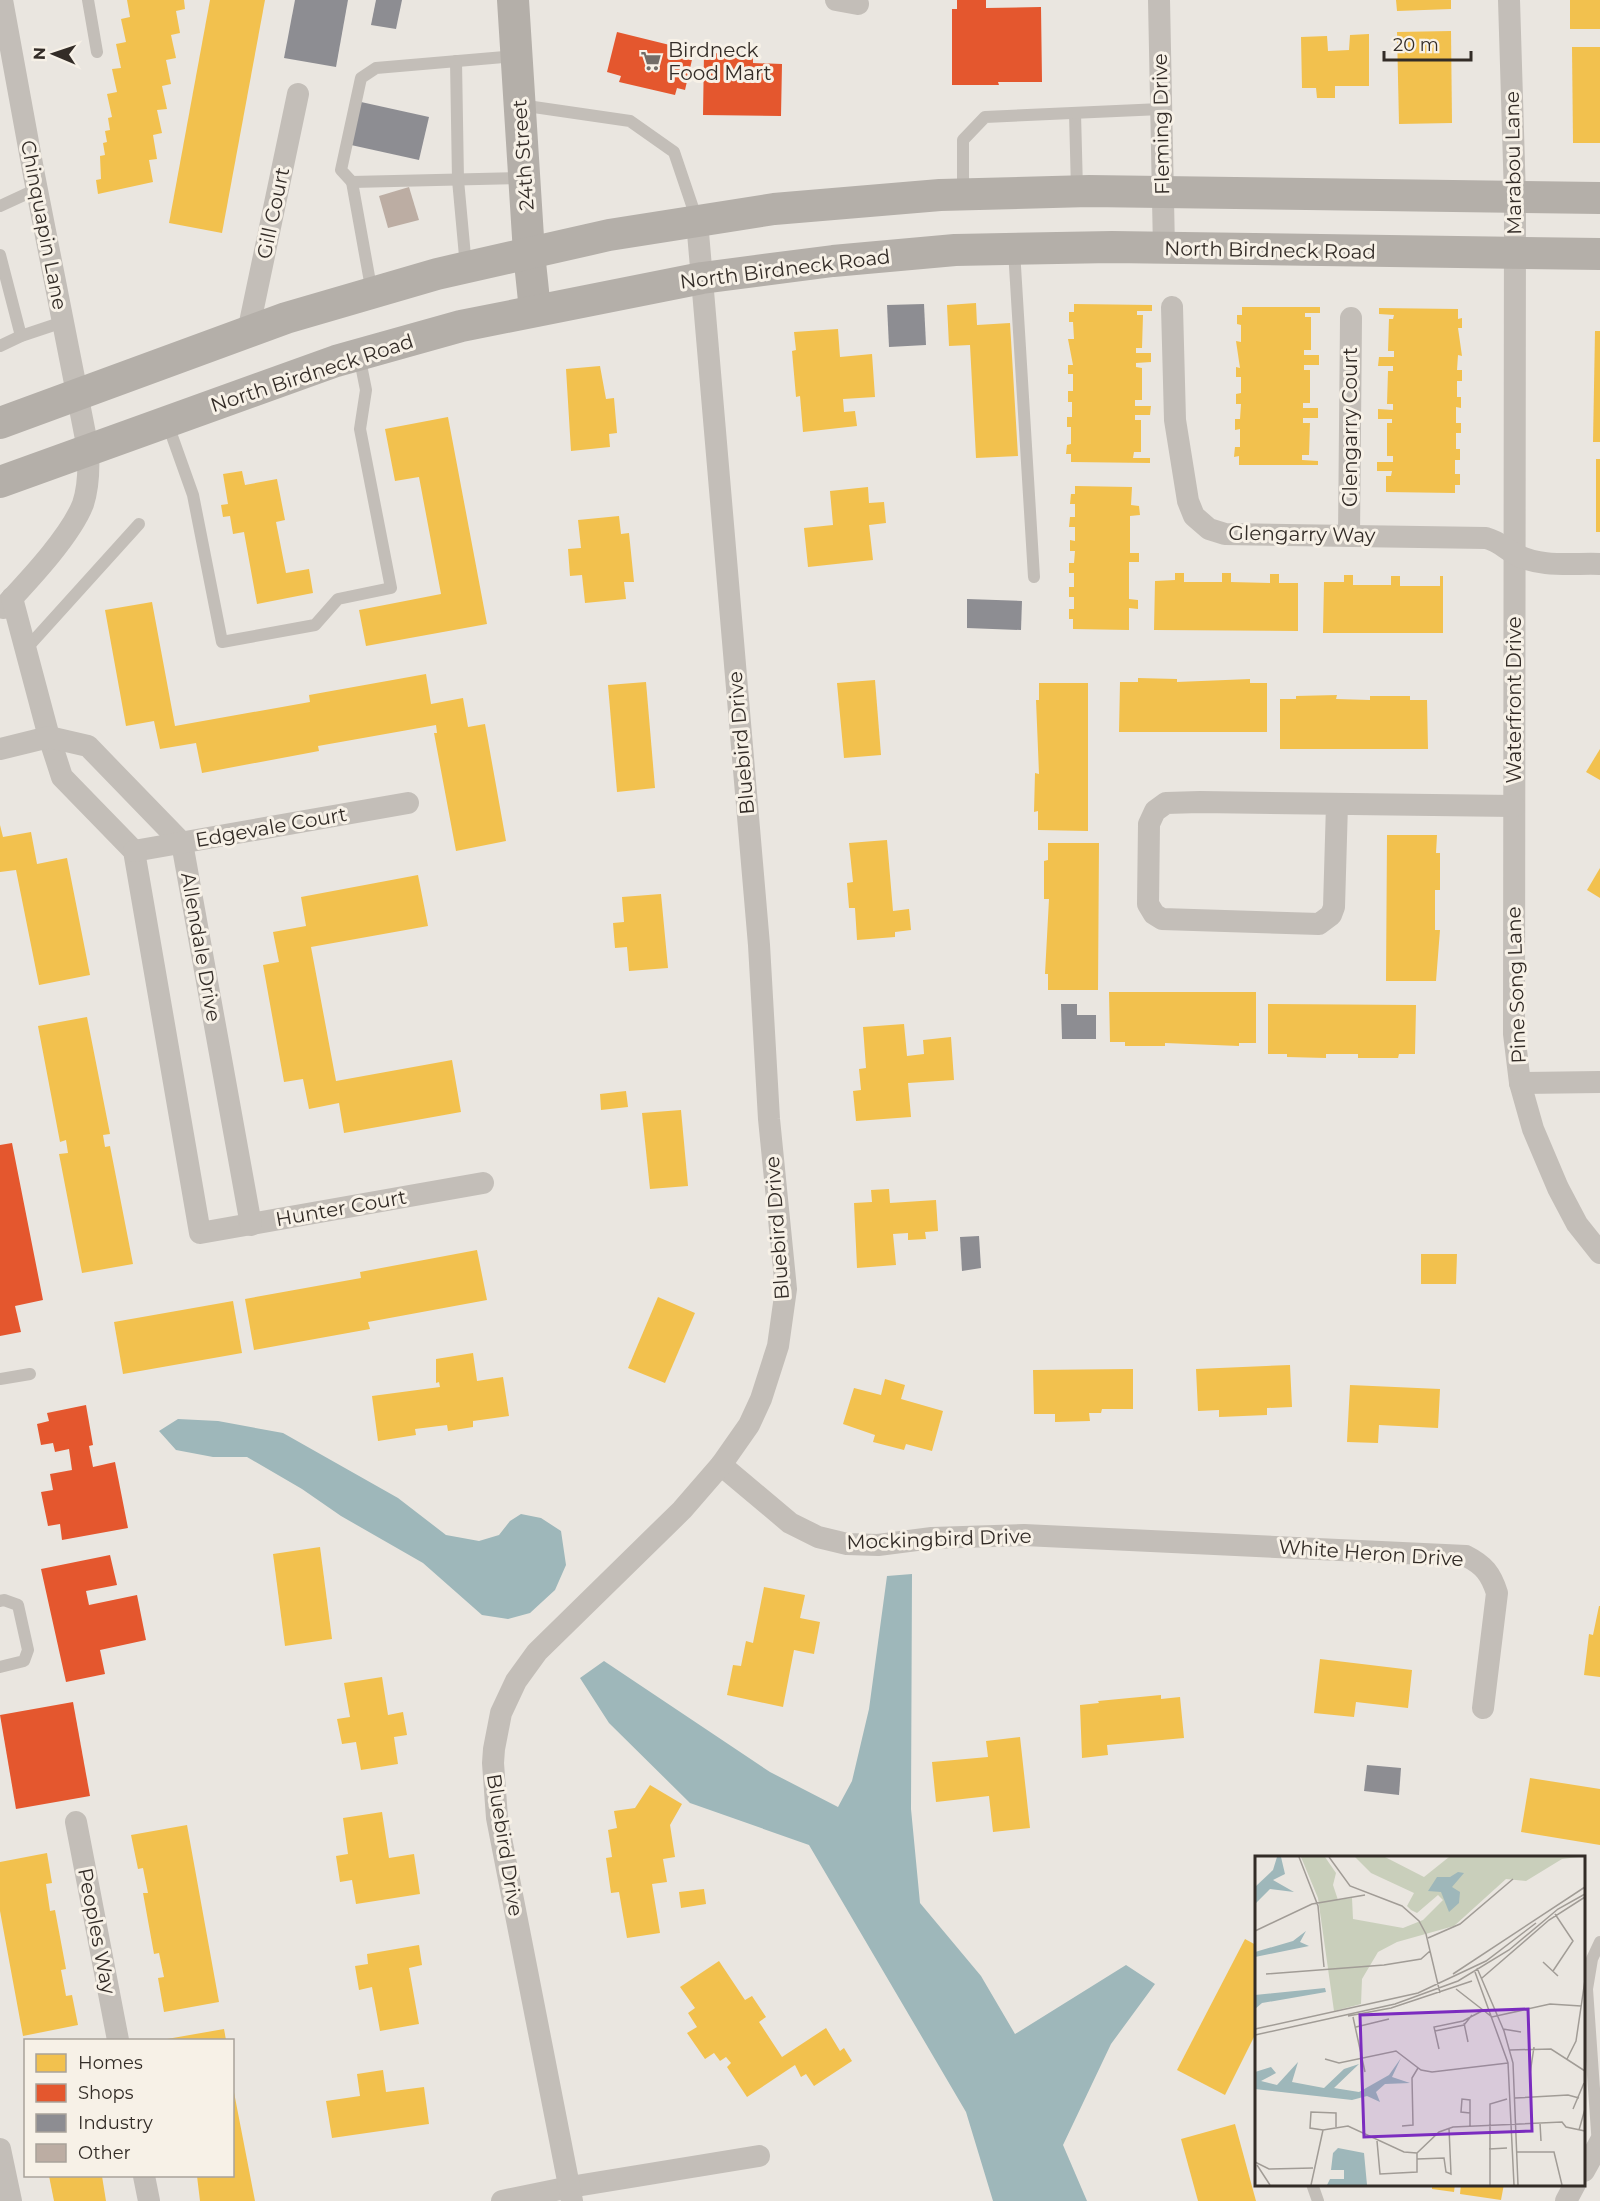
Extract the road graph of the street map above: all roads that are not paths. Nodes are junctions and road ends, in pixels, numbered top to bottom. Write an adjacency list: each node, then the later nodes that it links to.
1 (2, 0): 16 (street, Chinquapin Lane)
2 (88, 0): 6 (lane)
3 (513, 0): 7 (main road, 24th Street)
4 (1160, 0): 11 (street, Fleming Drive)
5 (1509, 0): 20 (street, Marabou Lane)
6 (98, 52)
7 (517, 56): 8 (lane); 10 (main road, 24th Street)
8 (456, 61): 14 (lane); 15 (lane)
9 (298, 94): 37 (street, Gill Court)
10 (520, 105): 13 (main road, 24th Street); 23 (lane)
11 (1161, 109): 12 (lane); 18 (street, Fleming Drive)
12 (1075, 113): 17 (lane); 19 (lane)
13 (524, 178): 14 (lane); 26 (main road, 24th Street)
14 (458, 180): 15 (lane); 30 (lane)
15 (352, 182): 32 (lane)
16 (37, 189): 22 (lane); 36 (street, Chinquapin Lane)
17 (1077, 192): 18 (main road); 19 (main road)
18 (1162, 192): 20 (main road); 25 (street, Fleming Drive)
19 (963, 194): 23 (main road)
20 (1515, 197): 21 (main road); 27 (street, Marabou Lane)
21 (1600, 198)
22 (0, 206)
23 (697, 221): 26 (main road); 31 (street, Bluebird Drive)
24 (1014, 249): 25 (main road, North Birdneck Road); 31 (main road, North Birdneck Road); 50 (lane)
25 (1164, 249): 27 (main road, North Birdneck Road)
26 (529, 253): 30 (main road); 34 (main road, 24th Street)
27 (1515, 253): 28 (main road, North Birdneck Road); 48 (street, Waterfront Drive)
28 (1600, 254)
29 (0, 255): 38 (lane)
30 (466, 267): 32 (main road)
31 (702, 278): 34 (main road, North Birdneck Road); 67 (street, Bluebird Drive)
32 (372, 293): 37 (main road)
33 (1172, 307): 47 (street, Glengarry Way)
34 (535, 310): 40 (main road, North Birdneck Road)
35 (1351, 318): 47 (street, Glengarry Court)
36 (63, 322): 38 (lane); 41 (street, Chinquapin Lane)
37 (248, 332): 41 (main road)
38 (21, 336): 39 (lane)
39 (0, 346)
40 (358, 355): 43 (main road, North Birdneck Road); 43 (lane)
41 (77, 394): 42 (main road); 44 (street, Chinquapin Lane)
42 (3, 418)
43 (166, 421): 44 (main road, North Birdneck Road)
44 (88, 449): 45 (main road, North Birdneck Road); 51 (street, Chinquapin Lane)
45 (0, 482)
46 (139, 524): 52 (lane)
47 (1349, 536): 48 (street, Glengarry Way)
48 (1515, 554): 49 (street, Glengarry Way); 57 (street, Waterfront Drive)
49 (1600, 564)
50 (1035, 577)
51 (6, 604): 52 (street)
52 (26, 649): 53 (street)
53 (49, 737): 54 (street); 58 (street); 59 (street)
54 (0, 749)
55 (408, 802): 58 (street, Edgevale Court)
56 (1337, 804): 56 (street, Waterfront Drive); 57 (street, Waterfront Drive)
57 (1514, 806): 61 (street, Pine Song Lane)
58 (182, 843): 59 (street, Edgevale Court); 63 (street, Allendale Drive)
59 (134, 851): 63 (street, Hunter Court)
60 (1600, 1082): 61 (street)
61 (1520, 1083): 64 (street, Pine Song Lane)
62 (483, 1183): 63 (street, Hunter Court)
63 (251, 1225)
64 (1600, 1253)
65 (30, 1374): 66 (lane)
66 (0, 1379)
67 (721, 1465): 68 (street, Mockingbird Drive); 82 (street, Bluebird Drive)
68 (1146, 1540): 71 (street, White Heron Drive)
69 (0, 1600): 70 (lane)
70 (0, 1667)
71 (1483, 1708)
72 (76, 1822): 74 (street, Peoples Way)
73 (1600, 1942): 75 (lane)
74 (118, 2039)
75 (1599, 2144): 78 (street)
76 (0, 2149): 83 (street)
77 (759, 2156): 82 (street)
78 (1585, 2169)
79 (144, 2177): 84 (street)
80 (1313, 2186): 86 (lane)
81 (1574, 2186): 87 (street)
82 (571, 2194): 85 (street)
83 (11, 2201)
84 (149, 2201)
85 (502, 2201)
86 (1318, 2201)
87 (1566, 2201)

